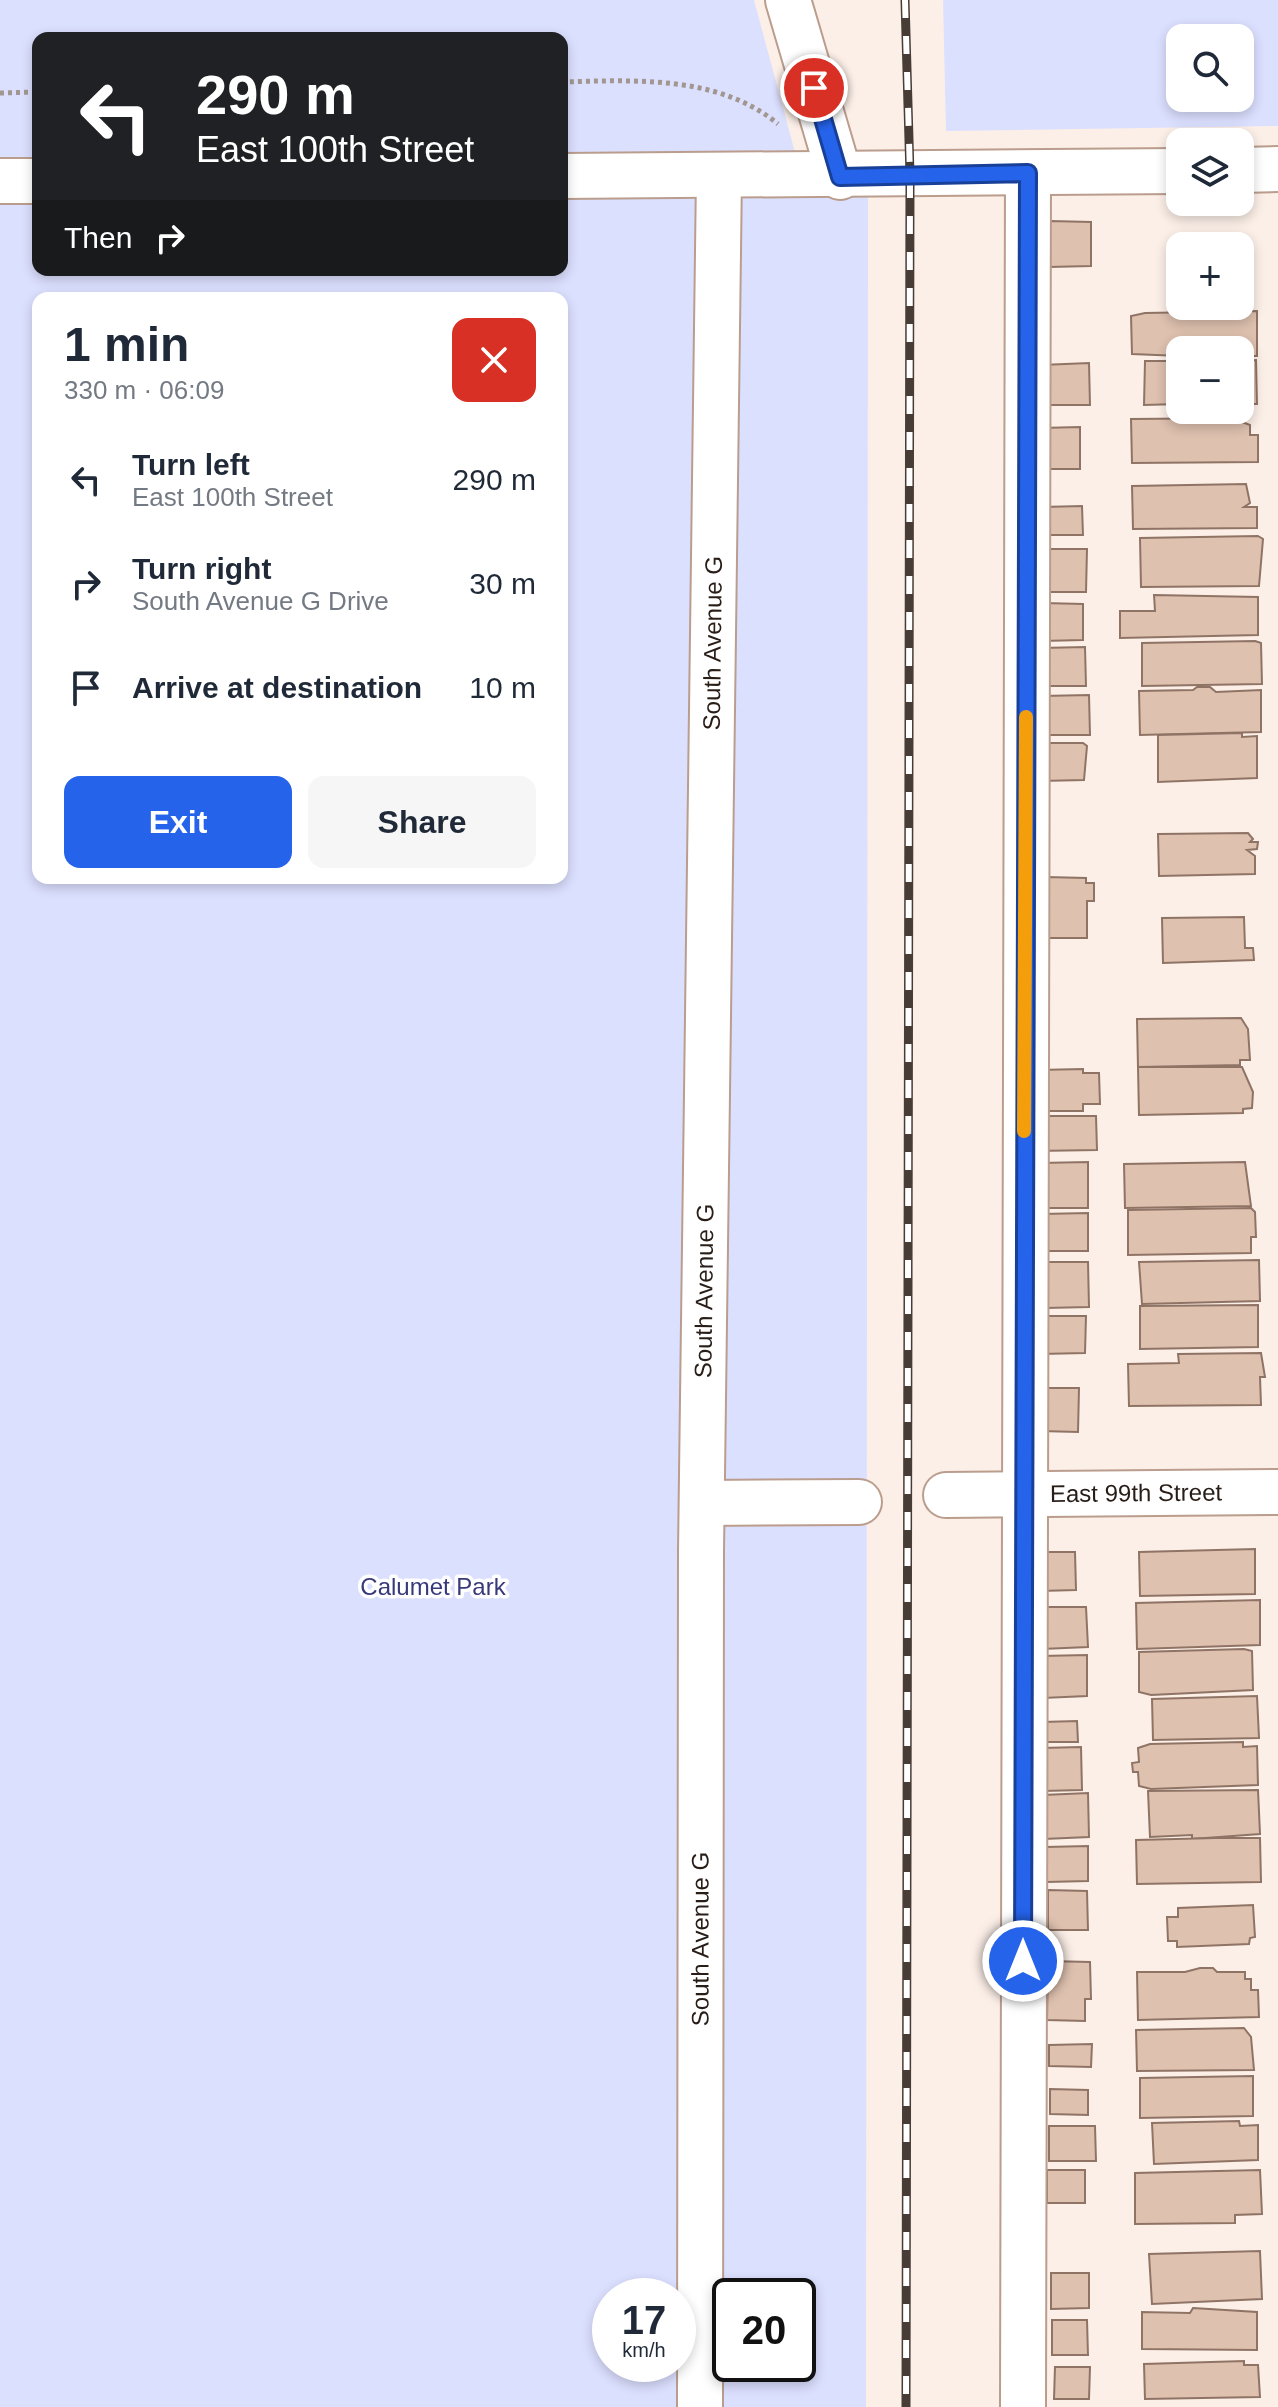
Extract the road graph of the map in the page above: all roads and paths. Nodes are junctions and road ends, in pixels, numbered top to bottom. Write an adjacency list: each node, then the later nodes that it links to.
1 (788, 0): 12 (street)
2 (568, 82): 5 (path)
3 (32, 92): 4 (path)
4 (0, 93)
5 (785, 130)
6 (1278, 169): 7 (street)
7 (1254, 170)
8 (1166, 171): 9 (street)
9 (1028, 173): 12 (street); 16 (street)
10 (719, 175): 11 (street); 12 (street); 19 (street, South Avenue G)
11 (568, 176)
12 (840, 177)
13 (0, 181): 14 (street)
14 (32, 181)
15 (1278, 1492): 16 (street, East 99th Street)
16 (1023, 1494): 17 (street, East 99th Street); 21 (street)
17 (946, 1495)
18 (859, 1502): 19 (street)
19 (702, 1503): 20 (street, South Avenue G)
20 (700, 2407)
21 (1023, 2407)

